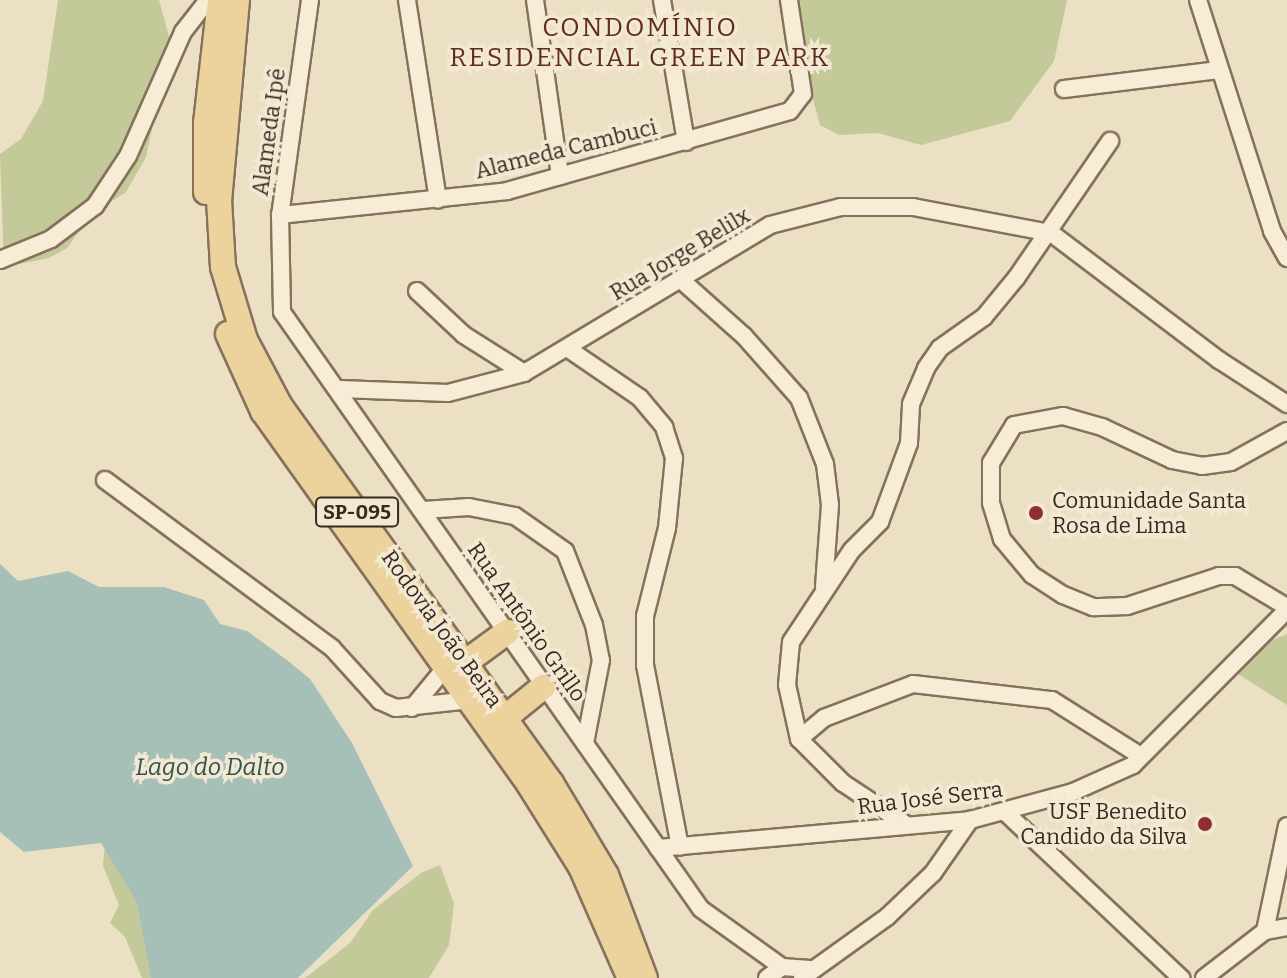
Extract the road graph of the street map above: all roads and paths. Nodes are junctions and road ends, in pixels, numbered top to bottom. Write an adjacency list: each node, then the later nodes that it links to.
1 (208, 0): 20 (street)
2 (220, 0): 34 (main road, Rodovia João Beira / SP-095)
3 (237, 0): 34 (main road, Rodovia João Beira / SP-095)
4 (310, 0): 16 (street, Alameda Ipê)
5 (407, 0): 15 (street)
6 (535, 0): 14 (street)
7 (662, 0): 13 (street)
8 (789, 0): 13 (street, Alameda Cambuci)
9 (1198, 0): 10 (street)
10 (1219, 70): 11 (street); 17 (street)
11 (1064, 89)
12 (1110, 141): 18 (street)
13 (686, 142): 14 (street, Alameda Cambuci)
14 (560, 176): 15 (street, Alameda Cambuci)
15 (438, 200): 16 (street, Alameda Cambuci)
16 (280, 215): 21 (street, Alameda Ipê)
17 (1280, 231): 19 (street)
18 (1051, 233): 22 (street, Rua Jorge Belilx); 27 (street, Rua Jorge Belilx); 31 (street)
19 (1287, 258)
20 (0, 260)
21 (277, 272): 26 (street, Rua Antônio Grillo)
22 (680, 279): 24 (street, Rua Jorge Belilx); 31 (street)
23 (417, 291): 25 (street)
24 (567, 348): 25 (street, Rua Jorge Belilx); 46 (street)
25 (524, 373): 26 (street, Rua Jorge Belilx)
26 (340, 389): 30 (street, Rua Antônio Grillo)
27 (1287, 404)
28 (1287, 431): 32 (street)
29 (105, 480): 37 (street)
30 (423, 510): 33 (street, Rua Antônio Grillo); 40 (street)
31 (824, 588): 39 (street)
32 (1285, 614): 41 (street, Rua José Serra)
33 (507, 632): 34 (main road); 35 (street, Rua Antônio Grillo)
34 (456, 665): 36 (main road, Rodovia João Beira / SP-095); 37 (street); 38 (main road, Rodovia João Beira / SP-095)
35 (543, 687): 38 (main road); 40 (street, Rua Antônio Grillo)
36 (471, 700): 37 (street); 52 (main road, Rodovia João Beira / SP-095)
37 (412, 708)
38 (506, 717): 53 (main road, Rodovia João Beira / SP-095)
39 (799, 739): 41 (street); 44 (street)
40 (585, 743): 47 (street, Rua Antônio Grillo)
41 (1141, 756): 42 (street, Rua José Serra)
42 (1006, 813): 43 (street, Rua José Serra); 55 (street)
43 (970, 820): 44 (street, Rua José Serra); 51 (street)
44 (905, 824): 46 (street, Rua José Serra)
45 (1287, 826): 49 (street)
46 (680, 847): 47 (street, Rua José Serra)
47 (658, 848): 50 (street, Rua Antônio Grillo)
48 (1287, 927): 49 (street)
49 (1265, 931): 56 (street)
50 (782, 967): 51 (street); 54 (street)
51 (810, 975)
52 (629, 978)
53 (645, 978)
54 (767, 978)
55 (1181, 978)
56 (1204, 978)

